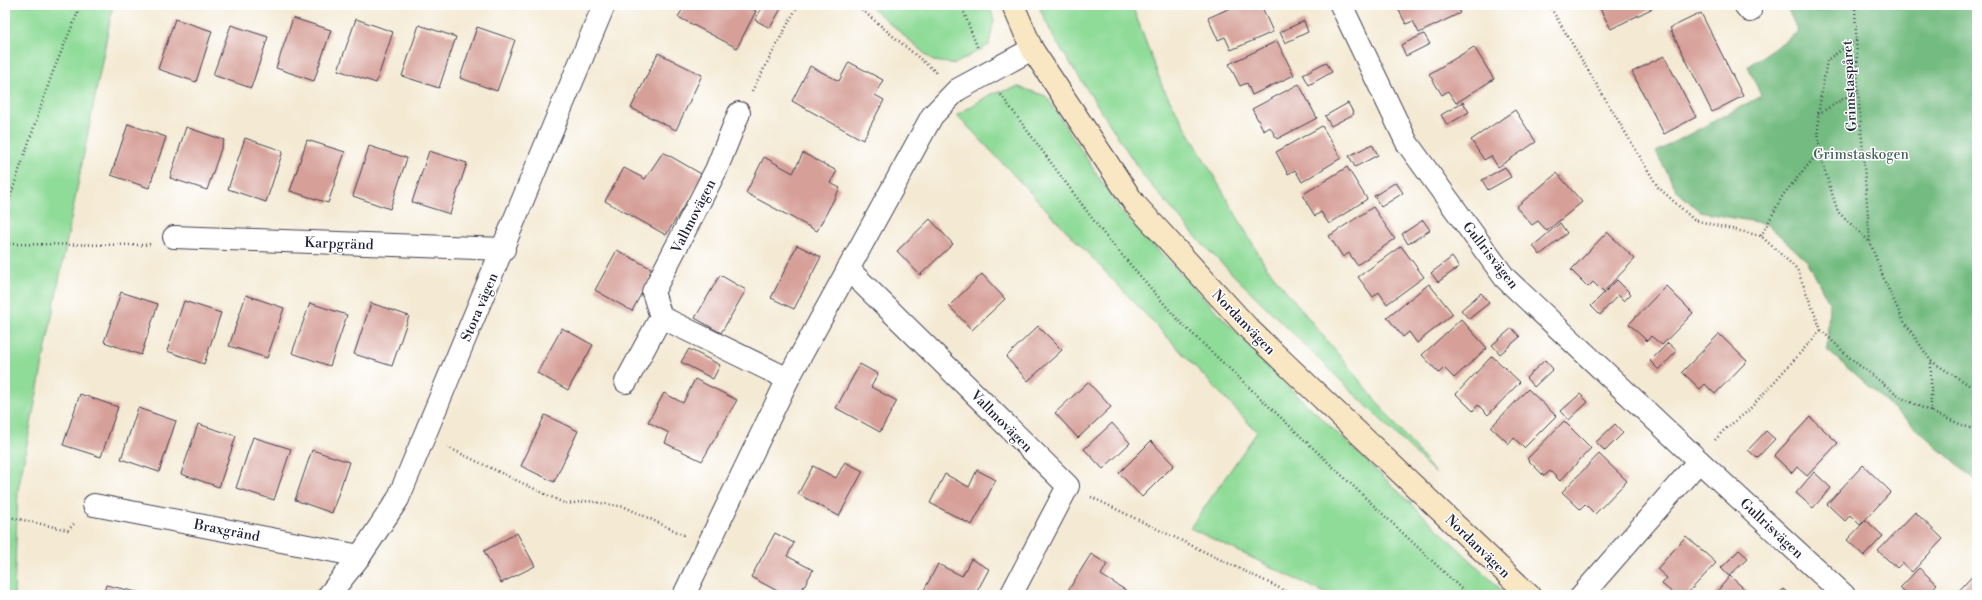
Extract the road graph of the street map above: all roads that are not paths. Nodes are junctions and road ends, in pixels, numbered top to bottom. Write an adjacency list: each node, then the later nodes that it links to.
1 (604, 5): 7 (street, Stora vägen)
2 (1013, 5): 4 (street, Nordanvägen)
3 (1341, 5): 12 (street, Gullrisvägen)
4 (1032, 49): 8 (street); 18 (street, Nordanvägen)
5 (739, 113): 9 (street, Vallmovägen)
6 (174, 237): 7 (street, Karpgränd)
7 (504, 248): 14 (street, Stora vägen)
8 (848, 269): 10 (street); 17 (street, Vallmovägen)
9 (661, 317): 10 (street); 11 (street)
10 (788, 379): 16 (street)
11 (626, 382)
12 (1699, 461): 19 (street); 20 (street, Gullrisvägen)
13 (94, 505): 14 (street, Braxgränd)
14 (360, 556): 15 (street, Stora vägen)
15 (329, 595)
16 (684, 595)
17 (1011, 595)
18 (1529, 595)
19 (1582, 595)
20 (1844, 595)

